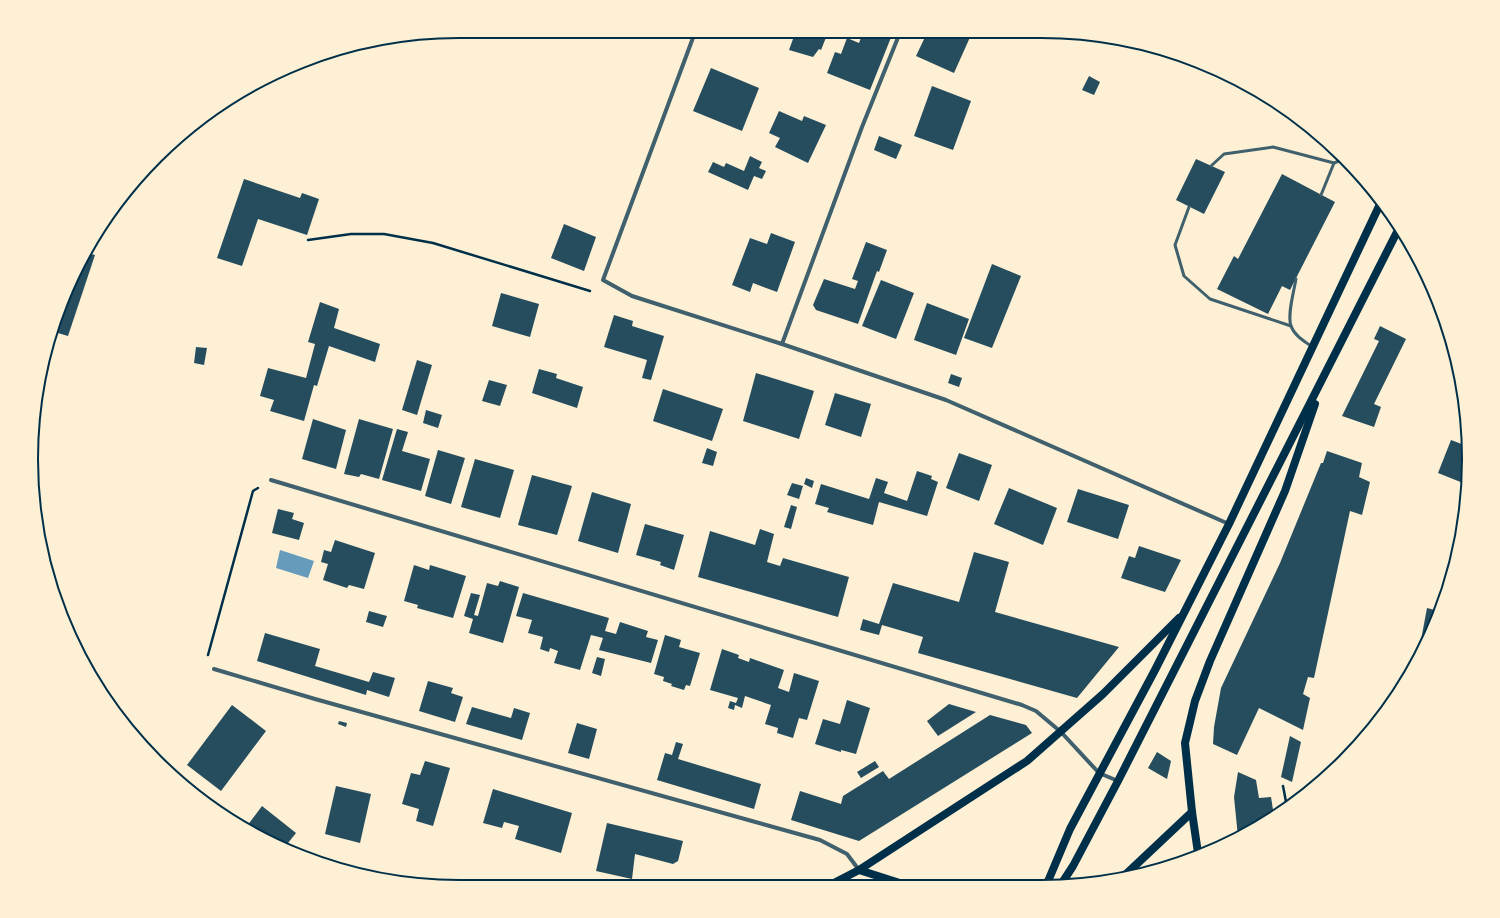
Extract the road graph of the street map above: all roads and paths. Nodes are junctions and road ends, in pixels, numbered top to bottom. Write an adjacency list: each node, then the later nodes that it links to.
1 (693, 38): 14 (street)
2 (898, 38): 14 (street)
3 (1339, 161): 4 (lane)
4 (1334, 163): 5 (lane); 6 (lane)
5 (1211, 166)
6 (1321, 194)
7 (1189, 207): 13 (lane)
8 (1378, 208): 15 (main road)
9 (1396, 233): 16 (main road)
10 (308, 240): 12 (path)
11 (1296, 279): 13 (lane)
12 (598, 293)
13 (1291, 326): 15 (lane)
14 (782, 344): 18 (street)
15 (1312, 346): 18 (main road)
16 (1324, 377): 23 (main road); 26 (main road)
17 (271, 480): 20 (path); 21 (street)
18 (1229, 524): 19 (main road)
19 (1183, 613): 21 (main road); 22 (main road)
20 (214, 669): 28 (street)
21 (1061, 732): 22 (street); 28 (main road)
22 (1099, 773): 23 (street); 33 (main road)
23 (1118, 781): 30 (main road)
24 (1283, 786): 25 (path)
25 (1285, 802)
26 (1192, 812): 27 (main road); 29 (main road)
27 (1198, 850)
28 (859, 870): 31 (main road); 32 (main road)
29 (1131, 870)
30 (1064, 879)
31 (840, 880)
32 (890, 880)
33 (1049, 880)

